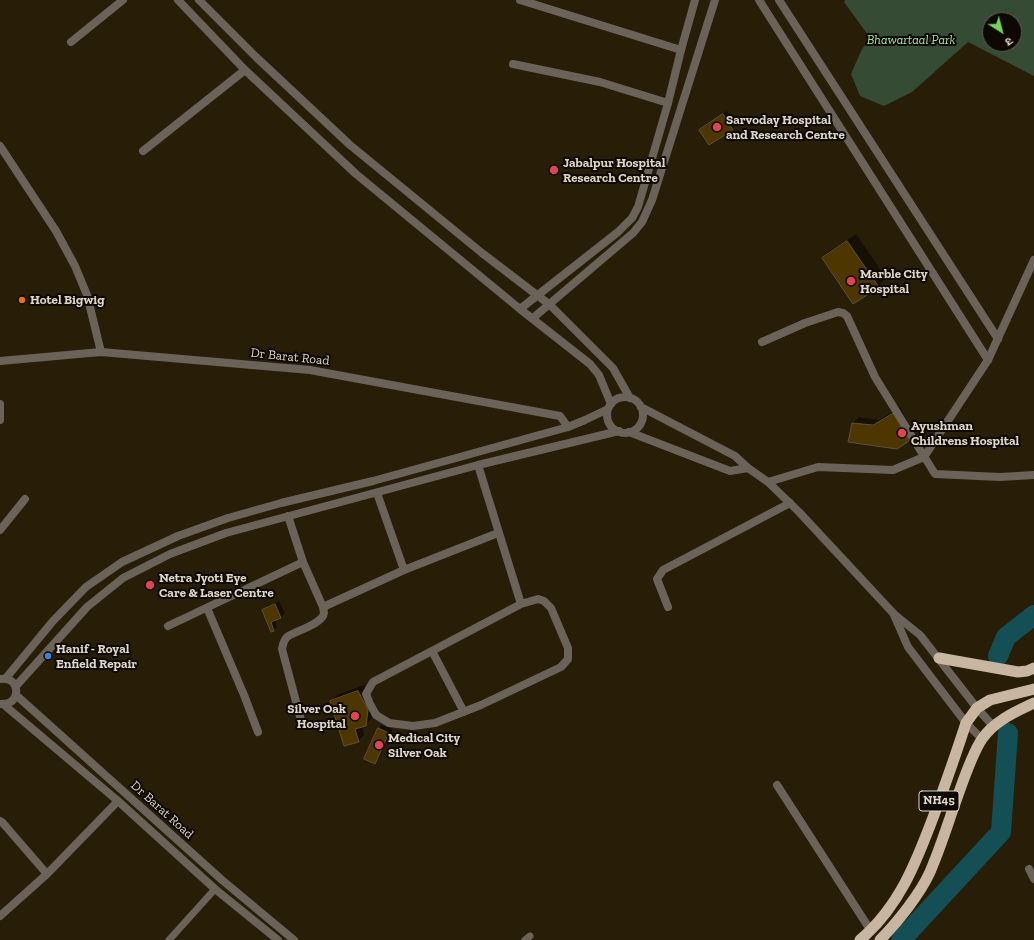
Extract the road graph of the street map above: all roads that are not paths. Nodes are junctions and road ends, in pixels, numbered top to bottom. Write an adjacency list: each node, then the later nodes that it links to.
1 (122, 0): 9 (street)
2 (178, 0): 12 (street)
3 (199, 0): 17 (street)
4 (520, 0): 10 (street)
5 (695, 0): 10 (street)
6 (715, 0): 18 (street)
7 (759, 0): 24 (street)
8 (779, 0): 21 (street)
9 (71, 42)
10 (680, 50): 13 (street)
11 (513, 64): 13 (street)
12 (245, 70): 15 (street); 19 (street)
13 (668, 102): 17 (street)
14 (0, 146): 23 (street)
15 (142, 151)
16 (1034, 260): 21 (street)
17 (536, 295): 18 (street); 19 (street)
18 (550, 305): 20 (street); 26 (street)
19 (520, 309): 20 (street)
20 (533, 318): 28 (street)
21 (998, 339): 24 (street)
22 (762, 342): 34 (street)
23 (101, 352): 25 (street, Dr Barat Road); 31 (street, Dr Barat Road)
24 (988, 360): 34 (street)
25 (0, 361)
26 (630, 398): 28 (street); 29 (street)
27 (0, 404): 30 (street)
28 (609, 406): 31 (street); 32 (street)
29 (641, 407): 33 (street); 36 (street)
30 (0, 420)
31 (568, 426): 56 (street)
32 (619, 432): 33 (street); 35 (street)
33 (629, 432): 36 (street)
34 (924, 457): 37 (street); 38 (street)
35 (478, 465): 39 (street); 44 (street)
36 (748, 468): 38 (street)
37 (1034, 475)
38 (768, 482): 41 (street)
39 (377, 493): 42 (street); 46 (street)
40 (25, 499): 43 (street)
41 (790, 503): 49 (street); 51 (street)
42 (288, 516): 45 (street); 58 (street)
43 (0, 530)
44 (498, 533): 46 (street); 47 (street)
45 (304, 562): 48 (street); 50 (street)
46 (404, 570): 48 (street)
47 (521, 604): 53 (street); 62 (street)
48 (323, 606): 64 (street)
49 (668, 607)
50 (207, 608): 52 (street); 66 (street)
51 (894, 614): 54 (street); 63 (street)
52 (168, 626)
53 (432, 651): 62 (street); 62 (street)
54 (938, 658): 55 (highway); 61 (street)
55 (1034, 668)
56 (3, 679): 58 (street, Dr Barat Road)
57 (1034, 689): 61 (highway, NH45)
58 (16, 690): 60 (street); 79 (street, Dr Barat Road)
59 (1034, 703): 65 (highway, NH45)
60 (2, 704): 69 (street, Dr Barat Road)
61 (977, 708): 63 (highway, NH45); 65 (street)
62 (464, 712)
63 (966, 723): 67 (street); 76 (highway, NH45)
64 (302, 724)
65 (993, 726): 67 (highway, NH45)
66 (258, 732)
67 (982, 739): 81 (highway, NH45)
68 (777, 785): 76 (street)
69 (118, 801): 72 (street); 74 (street, Dr Barat Road)
70 (0, 821): 72 (street)
71 (1028, 869): 73 (street)
72 (47, 874): 75 (street)
73 (1034, 879)
74 (215, 889): 77 (lane); 78 (street, Dr Barat Road)
75 (0, 916)
76 (871, 931): 80 (highway, NH45)
77 (169, 940)
78 (278, 940)
79 (294, 940)
80 (860, 940)
81 (880, 940)

